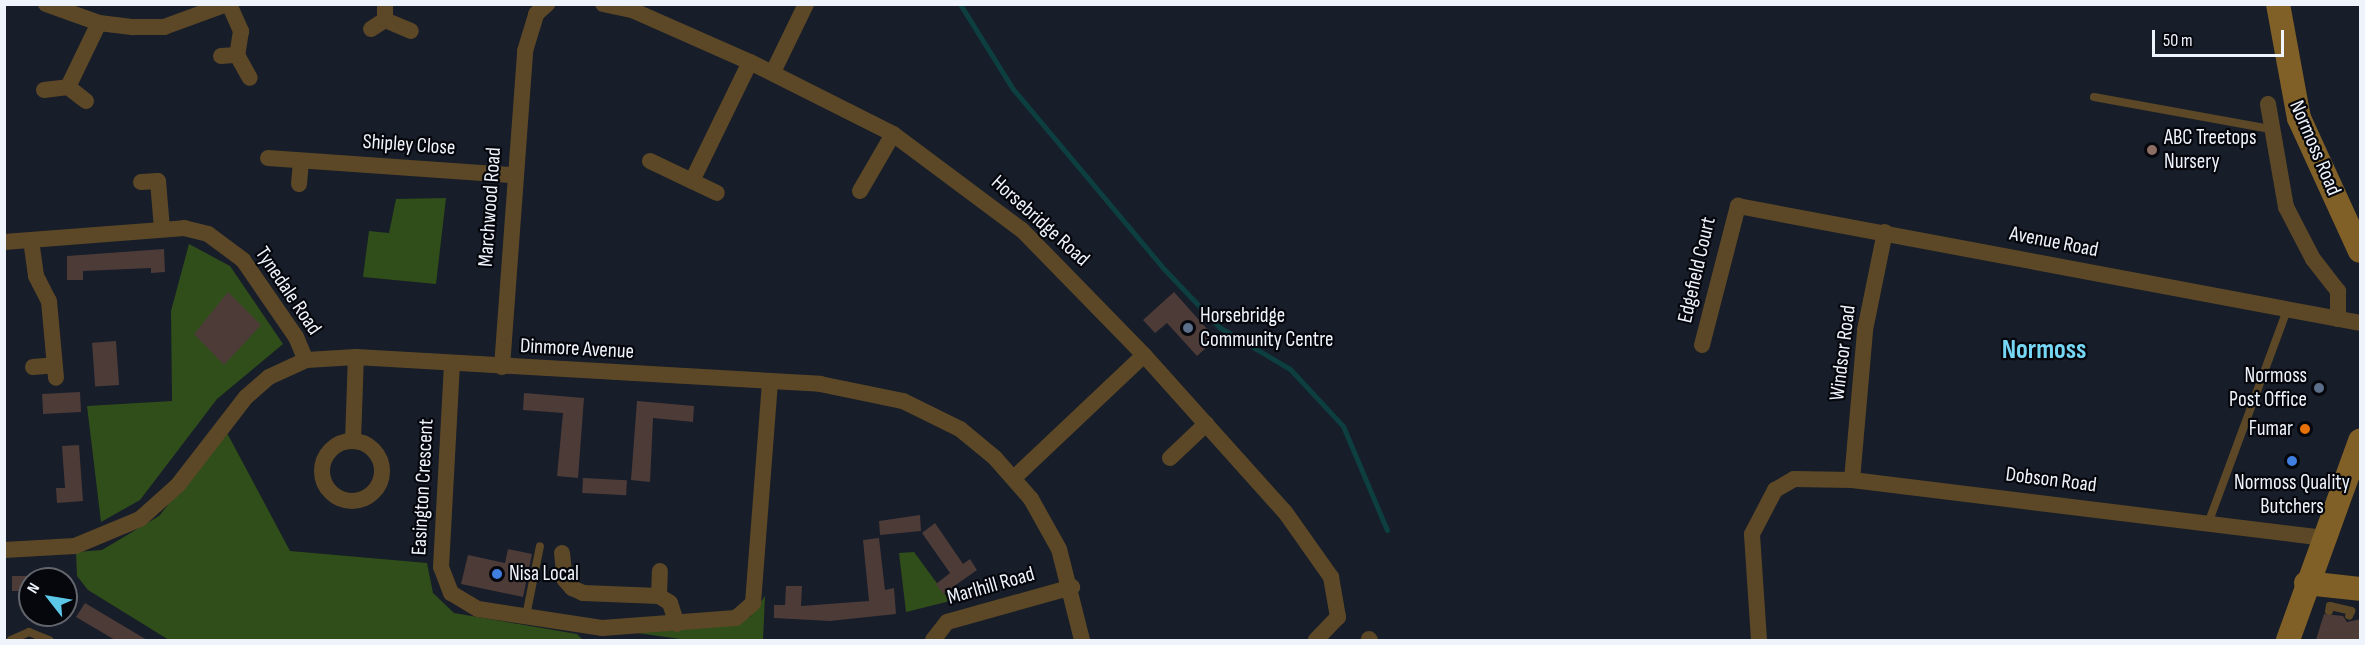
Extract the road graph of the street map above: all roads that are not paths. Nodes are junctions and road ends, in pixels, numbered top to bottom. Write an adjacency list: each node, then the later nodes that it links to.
1 (46, 4): 9 (street)
2 (229, 4): 9 (street); 13 (street)
3 (603, 4): 7 (street, Horsebridge Road)
4 (806, 4): 12 (street)
5 (2278, 4): 35 (main road, Normoss Road)
6 (543, 5): 24 (street, Marchwood Road)
7 (633, 7): 11 (street, Horsebridge Road)
8 (380, 18): 10 (street)
9 (99, 23): 14 (street)
10 (411, 31)
11 (750, 62): 12 (street, Horsebridge Road); 25 (street)
12 (773, 72): 20 (street, Horsebridge Road)
13 (250, 78)
14 (68, 87): 15 (street); 17 (street)
15 (44, 90)
16 (2094, 97): 19 (lane)
17 (86, 101)
18 (2268, 104): 19 (street, Normoss Road)
19 (2270, 129): 37 (street, Normoss Road)
20 (893, 134): 28 (street); 40 (street, Horsebridge Road)
21 (268, 158): 22 (street, Shipley Close)
22 (301, 160): 24 (street, Shipley Close); 27 (street)
23 (650, 161): 25 (street)
24 (513, 175): 45 (street, Marchwood Road)
25 (692, 181): 29 (street)
26 (141, 182): 31 (street)
27 (299, 184)
28 (860, 191)
29 (717, 193)
30 (1738, 206): 32 (street, Avenue Road); 39 (street, Edgefield Court)
31 (162, 230): 33 (street, Tynedale Road); 42 (street, Tynedale Road)
32 (1886, 232): 36 (street, Avenue Road); 52 (street, Windsor Road)
33 (31, 240): 34 (street, Tynedale Road); 44 (street)
34 (4, 242)
35 (2361, 251)
36 (2287, 310): 37 (street, Avenue Road); 54 (lane)
37 (2338, 319): 38 (street, Avenue Road)
38 (2361, 323)
39 (1702, 345)
40 (1144, 355): 47 (street, Horsebridge Road); 51 (street)
41 (356, 357): 42 (street, Dinmore Avenue); 43 (street, Dinmore Avenue); 48 (street)
42 (306, 360): 57 (street, Dinmore Avenue)
43 (452, 364): 45 (street, Dinmore Avenue); 65 (street, Easington Crescent)
44 (33, 367)
45 (502, 367): 46 (street, Dinmore Avenue)
46 (770, 381): 51 (street, Dinmore Avenue); 67 (street, Easington Crescent)
47 (1206, 424): 50 (street); 73 (street, Horsebridge Road)
48 (353, 441)
49 (2361, 441): 53 (main road)
50 (1170, 458)
51 (1014, 478): 61 (street, Dinmore Avenue)
52 (1852, 480): 54 (street, Dobson Road); 74 (street, Dobson Road)
53 (2354, 482): 55 (main road)
54 (2209, 521): 55 (street, Dobson Road)
55 (2324, 538): 60 (main road)
56 (540, 546): 65 (lane)
57 (4, 550)
58 (562, 553): 62 (street)
59 (660, 571): 62 (street)
60 (2306, 583): 63 (main road); 75 (main road)
61 (1072, 587): 71 (street, Marlhill Road); 72 (street, Dinmore Avenue)
62 (658, 596): 67 (street)
63 (2346, 600): 64 (lane); 66 (lane)
64 (2329, 611)
65 (526, 616): 68 (street, Easington Crescent)
66 (2349, 616)
67 (677, 624): 68 (street, Easington Crescent)
68 (601, 634)
69 (11, 640): 70 (lane)
70 (49, 640)
71 (933, 640)
72 (1082, 640)
73 (1316, 640)
74 (1759, 640)
75 (2288, 640)

